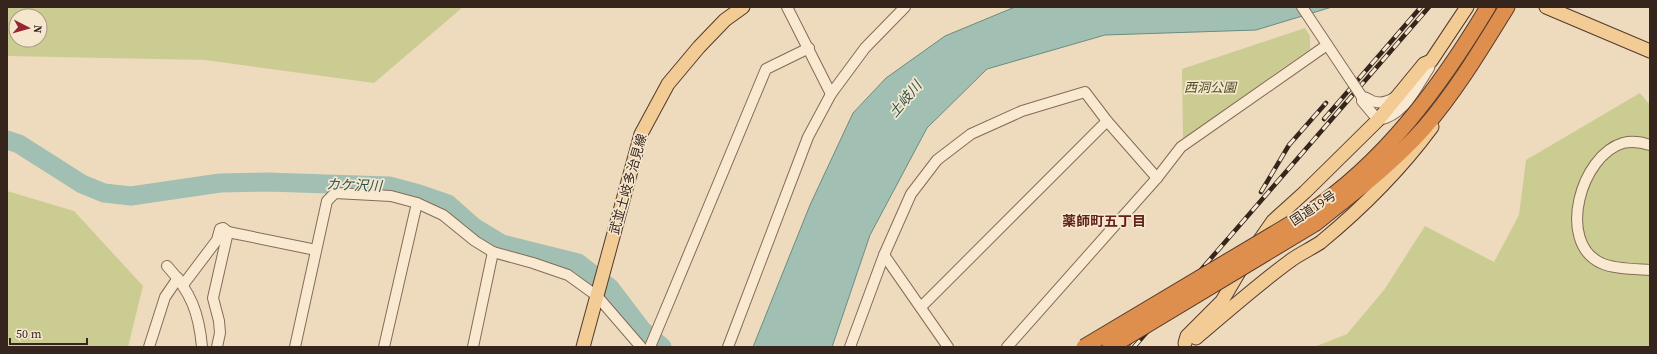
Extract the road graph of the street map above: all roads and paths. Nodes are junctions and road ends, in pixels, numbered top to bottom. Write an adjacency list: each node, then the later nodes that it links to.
1 (743, 7): 32 (main road, 武並土岐多治見線)
2 (787, 7): 10 (street)
3 (904, 7): 15 (street)
4 (1302, 7): 9 (street)
5 (1467, 7): 12 (main road)
6 (1488, 7): 22 (highway, 国道19号)
7 (1507, 7): 13 (highway, 国道19号)
8 (1546, 7): 11 (main road)
9 (1327, 44): 16 (street, bridge); 20 (street)
10 (808, 48): 15 (street); 44 (street)
11 (1650, 52)
12 (1431, 61): 14 (main road); 17 (street)
13 (1456, 88): 22 (highway, 国道19号); 28 (main road)
14 (1402, 92): 16 (street); 17 (main road)
15 (831, 94): 45 (street)
16 (1361, 95): 17 (street)
17 (1378, 120): 24 (main road)
18 (1107, 121): 20 (street); 27 (street); 33 (street)
19 (1650, 145): 30 (street)
20 (1157, 178): 47 (street)
21 (417, 203): 25 (street); 26 (street); 40 (street)
22 (1311, 219): 48 (highway, 国道19号, bridge); 49 (highway, 国道19号, bridge)
23 (228, 232): 25 (street); 31 (street); 38 (street)
24 (1260, 238): 28 (main road); 34 (main road)
25 (316, 250): 39 (street)
26 (493, 252): 32 (street); 41 (street)
27 (884, 255): 33 (street); 35 (street)
28 (1291, 260): 34 (main road)
29 (167, 266): 31 (street)
30 (1650, 270)
31 (180, 282): 36 (street); 37 (street)
32 (597, 296): 42 (main road, 武並土岐多治見線); 43 (street)
33 (921, 307): 46 (street)
34 (1183, 345)
35 (851, 346)
36 (149, 347)
37 (202, 347)
38 (217, 347)
39 (295, 347)
40 (384, 347)
41 (473, 347)
42 (583, 347)
43 (641, 347)
44 (650, 347)
45 (728, 347)
46 (948, 347)
47 (1006, 347)
48 (1084, 347)
49 (1110, 347)

